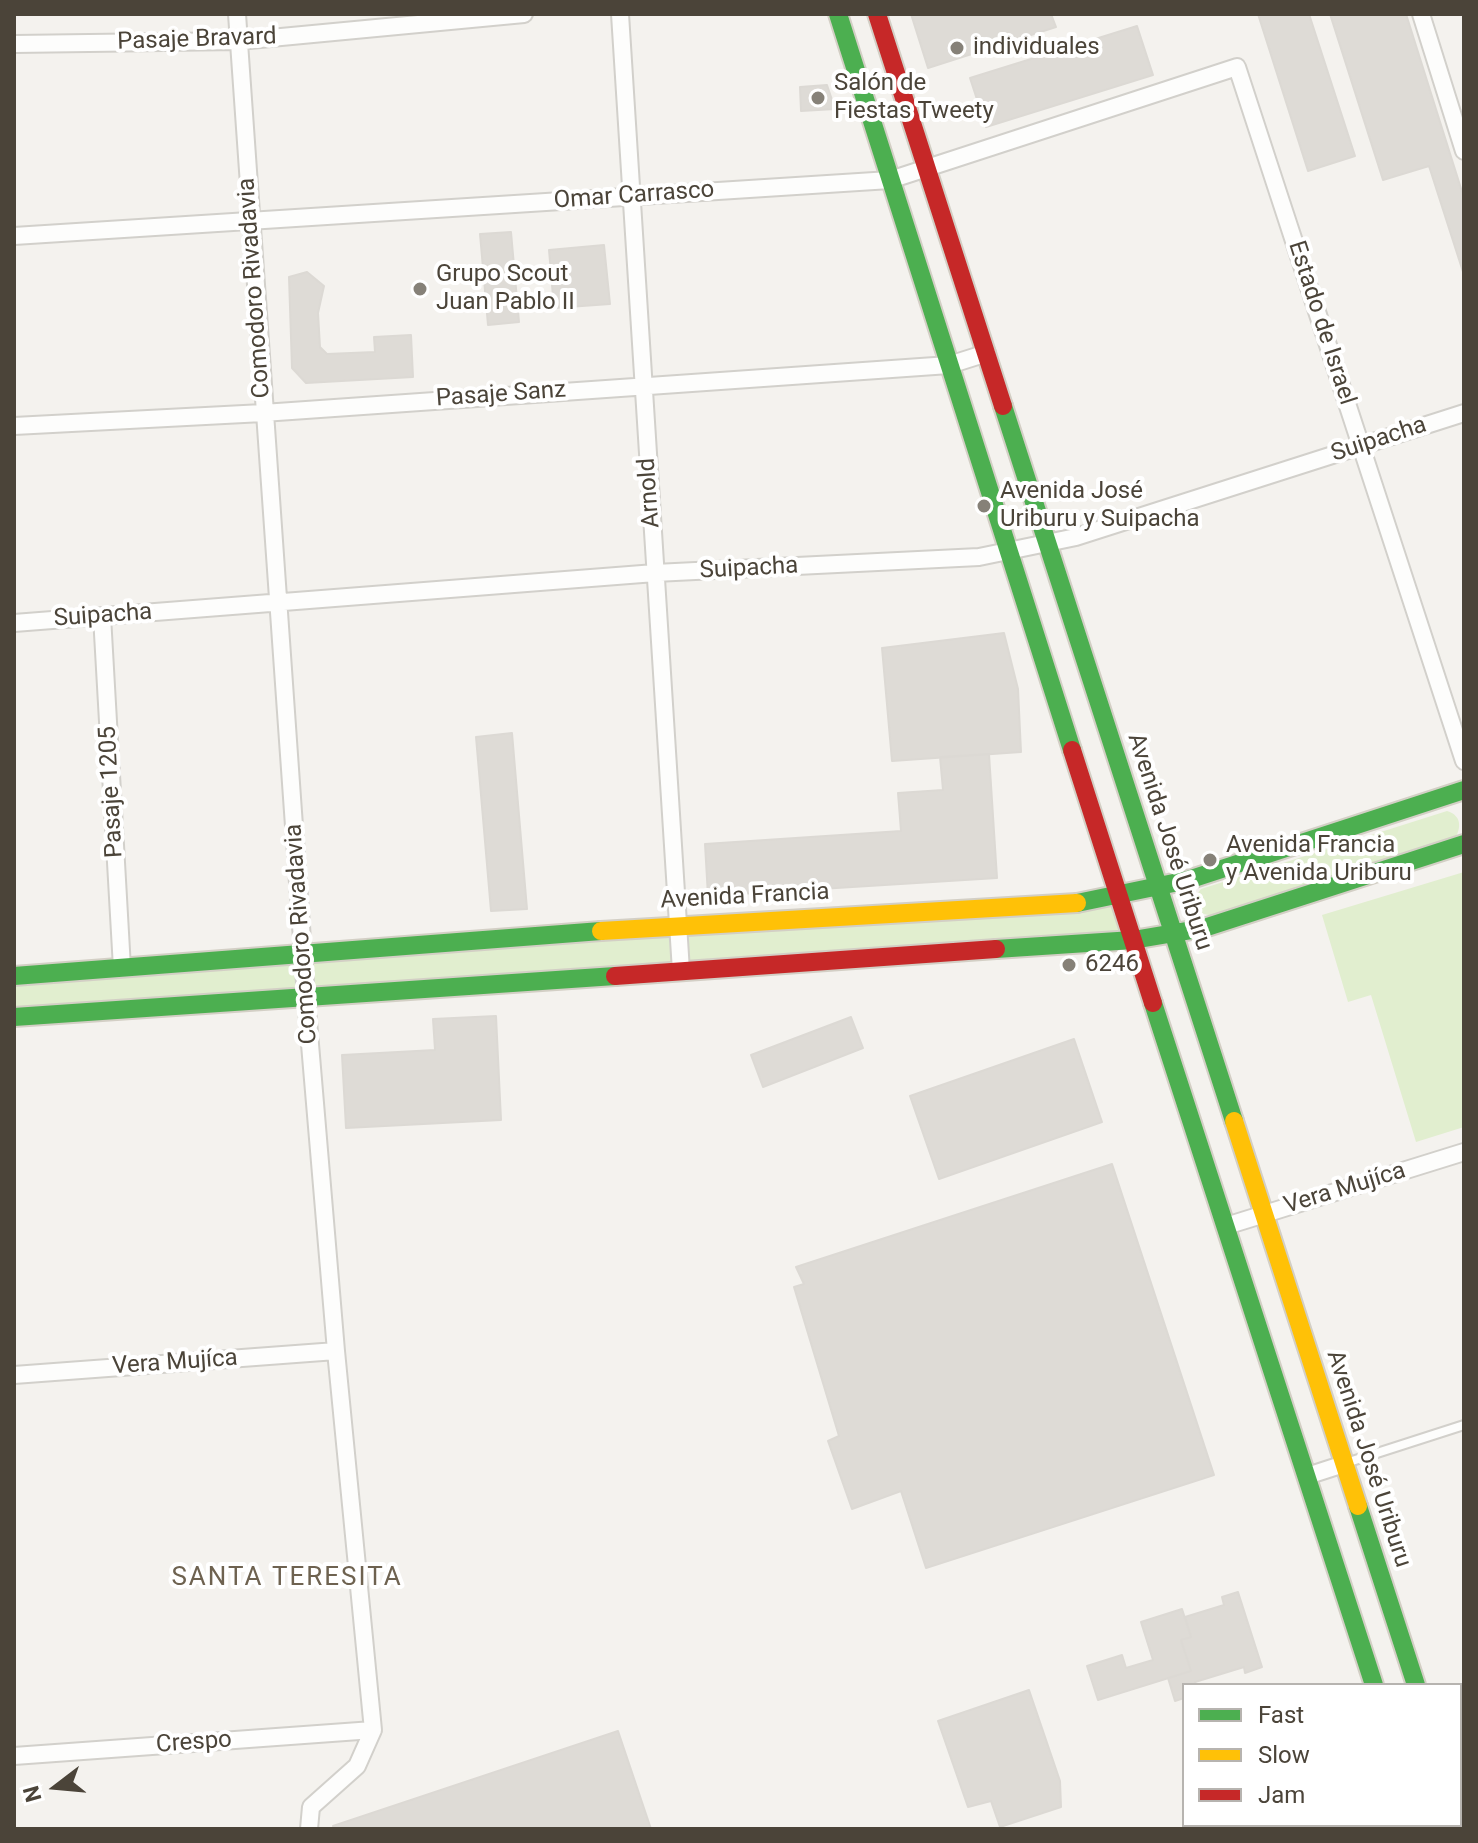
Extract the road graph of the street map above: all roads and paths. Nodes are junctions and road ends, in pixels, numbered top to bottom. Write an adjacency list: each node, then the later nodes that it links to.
1 (237, 14): 7 (street, Comodoro Rivadavia)
2 (524, 14): 7 (street, Pasaje Bravard)
3 (620, 14): 13 (street, Arnold)
4 (838, 14): 12 (main road)
5 (877, 14): 11 (main road, Avenida José Uriburu)
6 (1421, 14): 10 (street)
7 (239, 41): 8 (street, Pasaje Bravard); 14 (street, Comodoro Rivadavia)
8 (14, 44)
9 (1237, 67): 11 (street, Omar Carrasco); 22 (street, Estado de Israel)
10 (1464, 151)
11 (927, 169): 12 (street, Omar Carrasco); 16 (main road, Avenida José Uriburu)
12 (890, 180): 13 (street, Omar Carrasco); 17 (main road)
13 (631, 196): 14 (street, Omar Carrasco); 18 (street, Arnold)
14 (251, 223): 15 (street, Omar Carrasco); 19 (street, Comodoro Rivadavia)
15 (14, 236)
16 (987, 353): 17 (street, Pasaje Sanz); 23 (main road, Avenida José Uriburu)
17 (949, 365): 18 (street, Pasaje Sanz); 24 (main road)
18 (643, 385): 19 (street, Pasaje Sanz); 25 (street, Arnold)
19 (263, 413): 21 (street, Pasaje Sanz); 26 (street, Comodoro Rivadavia)
20 (1464, 413): 22 (street, Suipacha)
21 (14, 426)
22 (1361, 446): 23 (street, Suipacha); 29 (street, Estado de Israel)
23 (1048, 543): 24 (street, Suipacha); 32 (main road, Avenida José Uriburu)
24 (1008, 551): 25 (street, Suipacha); 33 (main road)
25 (655, 573): 26 (street, Suipacha); 34 (street, Arnold)
26 (278, 603): 27 (street, Suipacha); 37 (street, Comodoro Rivadavia)
27 (102, 616): 28 (street, Suipacha); 38 (street, Pasaje 1205)
28 (14, 623)
29 (1464, 761)
30 (1464, 790): 32 (main road, Avenida Francia)
31 (1464, 844): 35 (main road)
32 (1158, 887): 33 (main road, Avenida Francia); 35 (main road, Avenida José Uriburu)
33 (1119, 896): 34 (main road, Avenida Francia); 36 (main road)
34 (678, 925): 37 (main road, Avenida Francia); 39 (street, Arnold)
35 (1174, 935): 36 (main road); 44 (main road, Avenida José Uriburu)
36 (1133, 940): 39 (main road); 45 (main road)
37 (303, 953): 38 (main road, Avenida Francia); 41 (street, Comodoro Rivadavia)
38 (122, 968): 40 (main road, Avenida Francia)
39 (681, 971): 41 (main road)
40 (14, 976)
41 (306, 997): 42 (main road); 46 (street, Comodoro Rivadavia)
42 (14, 1017)
43 (1464, 1152): 44 (street, Vera Mujíca)
44 (1264, 1214): 45 (street, Vera Mujíca); 49 (main road, Avenida José Uriburu)
45 (1226, 1226): 50 (main road)
46 (336, 1351): 47 (street, Vera Mujíca); 53 (street, Comodoro Rivadavia)
47 (14, 1375)
48 (1464, 1425): 49 (lane)
49 (1344, 1464): 50 (street); 52 (main road, Avenida José Uriburu)
50 (1307, 1476): 51 (main road)
51 (1373, 1683)
52 (1410, 1683)
53 (373, 1730): 54 (street, Crespo); 55 (street, Comodoro Rivadavia)
54 (14, 1756)
55 (309, 1829)

